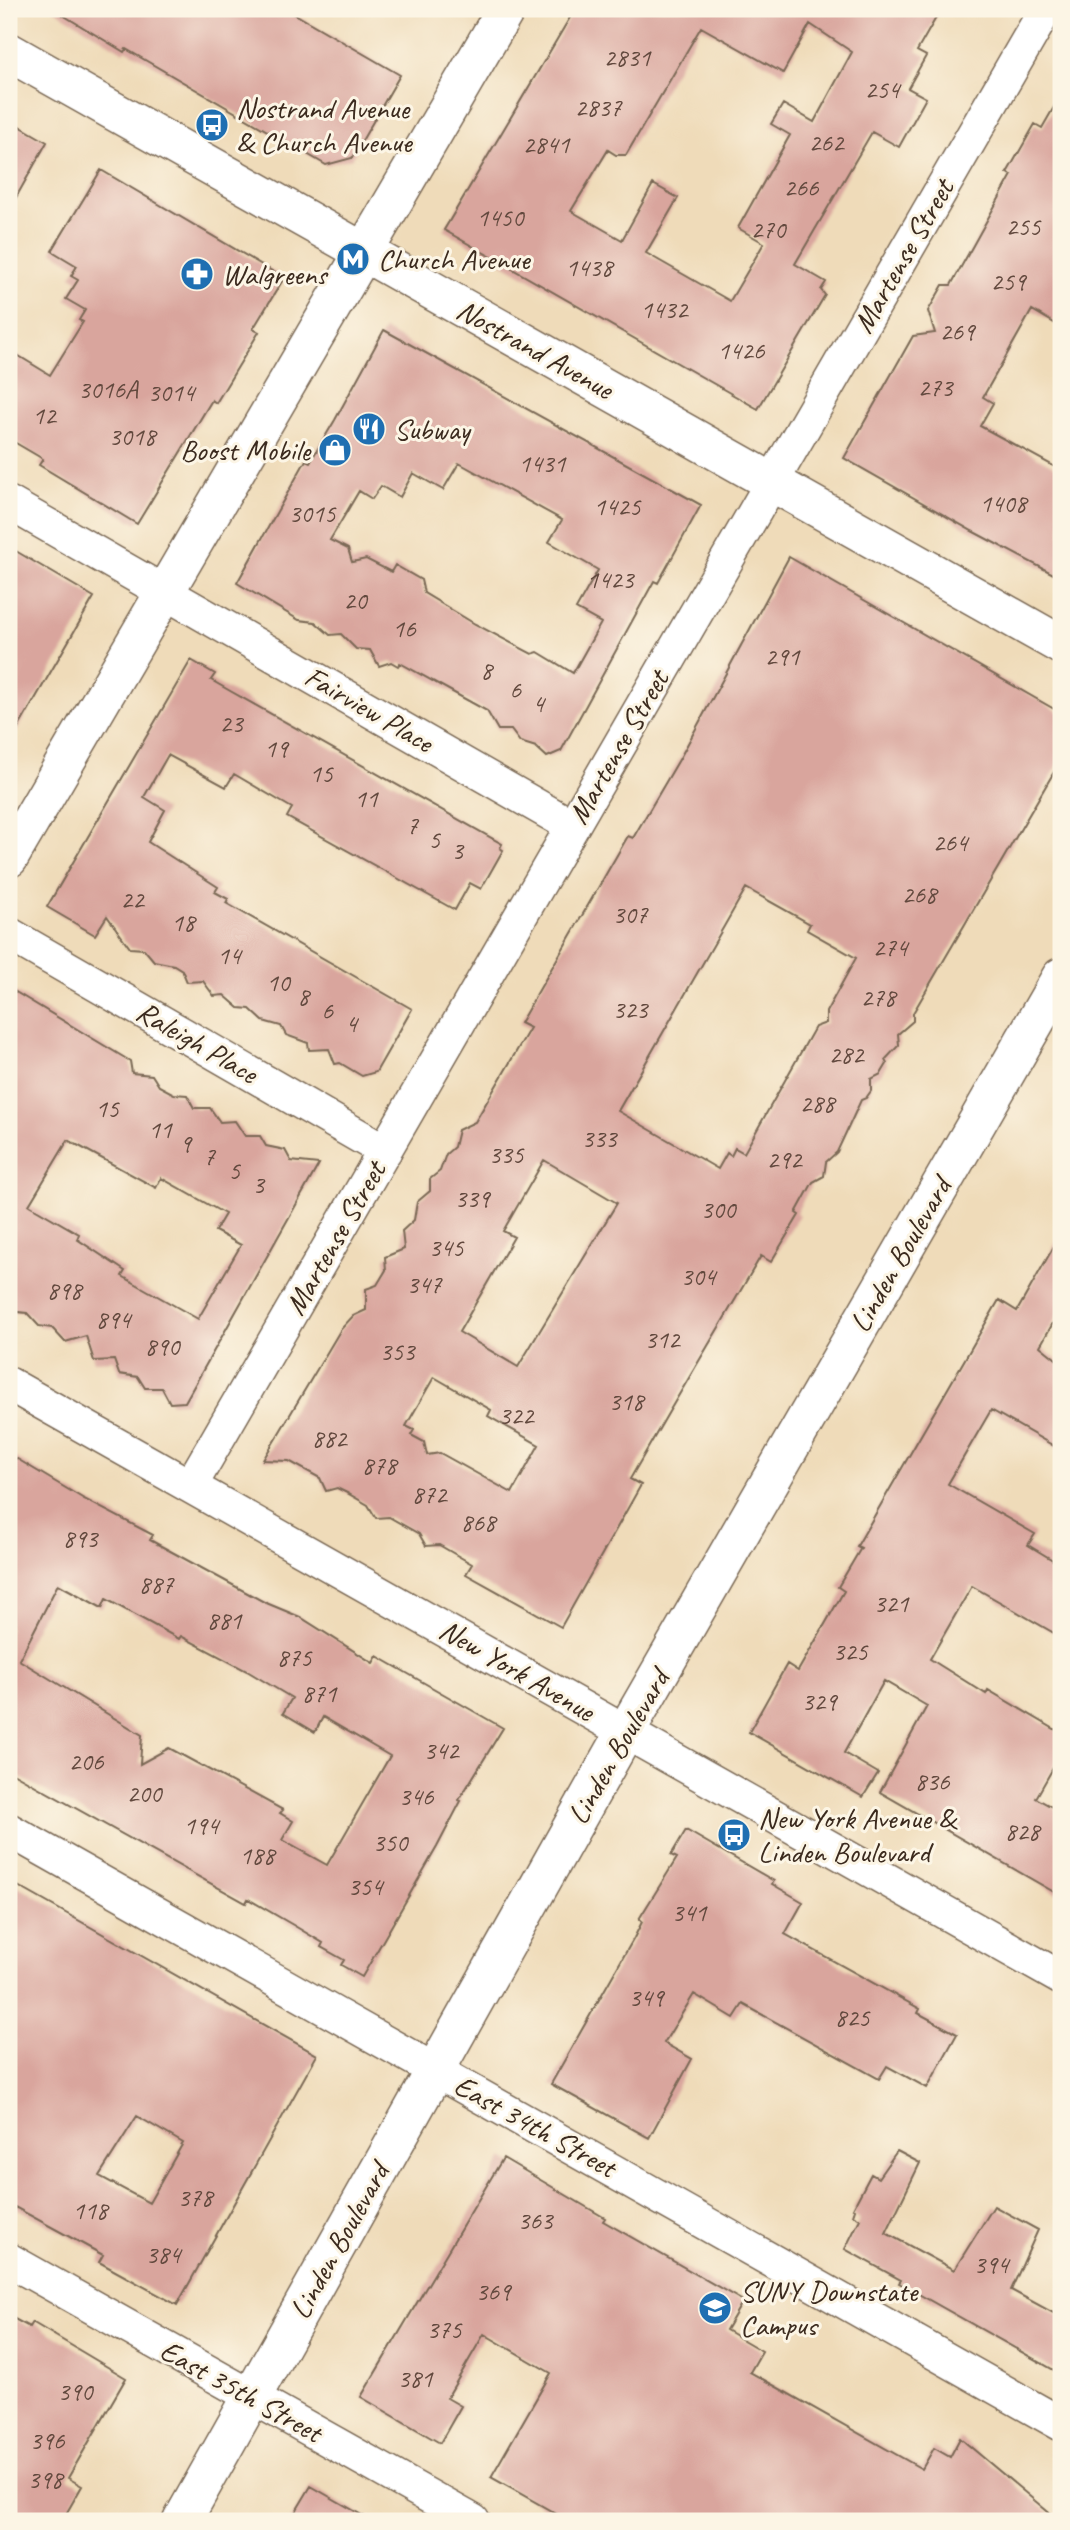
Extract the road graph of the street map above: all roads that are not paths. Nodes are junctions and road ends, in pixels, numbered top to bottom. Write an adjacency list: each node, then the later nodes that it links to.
1 (506, 9): 4 (main road)
2 (1046, 9): 5 (street, Martense Street)
3 (9, 52): 4 (main road, Nostrand Avenue)
4 (363, 253): 5 (main road, Nostrand Avenue); 7 (main road)
5 (772, 482): 8 (main road, Nostrand Avenue); 9 (street, Martense Street)
6 (9, 503): 7 (street, Fairview Place)
7 (165, 592): 9 (street, Fairview Place); 10 (main road)
8 (1061, 645)
9 (572, 826): 13 (street, Martense Street)
10 (9, 858)
11 (9, 934): 13 (street, Raleigh Place)
12 (1061, 977): 16 (main road, Linden Boulevard)
13 (385, 1151): 15 (street, Martense Street)
14 (9, 1384): 15 (street, New York Avenue)
15 (191, 1486): 16 (street, New York Avenue)
16 (626, 1731): 18 (street, New York Avenue); 19 (main road, Linden Boulevard)
17 (9, 1830): 19 (street, East 34th Street)
18 (1061, 1978)
19 (435, 2070): 21 (main road, Linden Boulevard); 22 (street, East 34th Street)
20 (9, 2260): 21 (street, East 35th Street)
21 (252, 2397): 23 (main road, Linden Boulevard); 24 (street, East 35th Street)
22 (1061, 2424)
23 (182, 2521)
24 (473, 2521)

